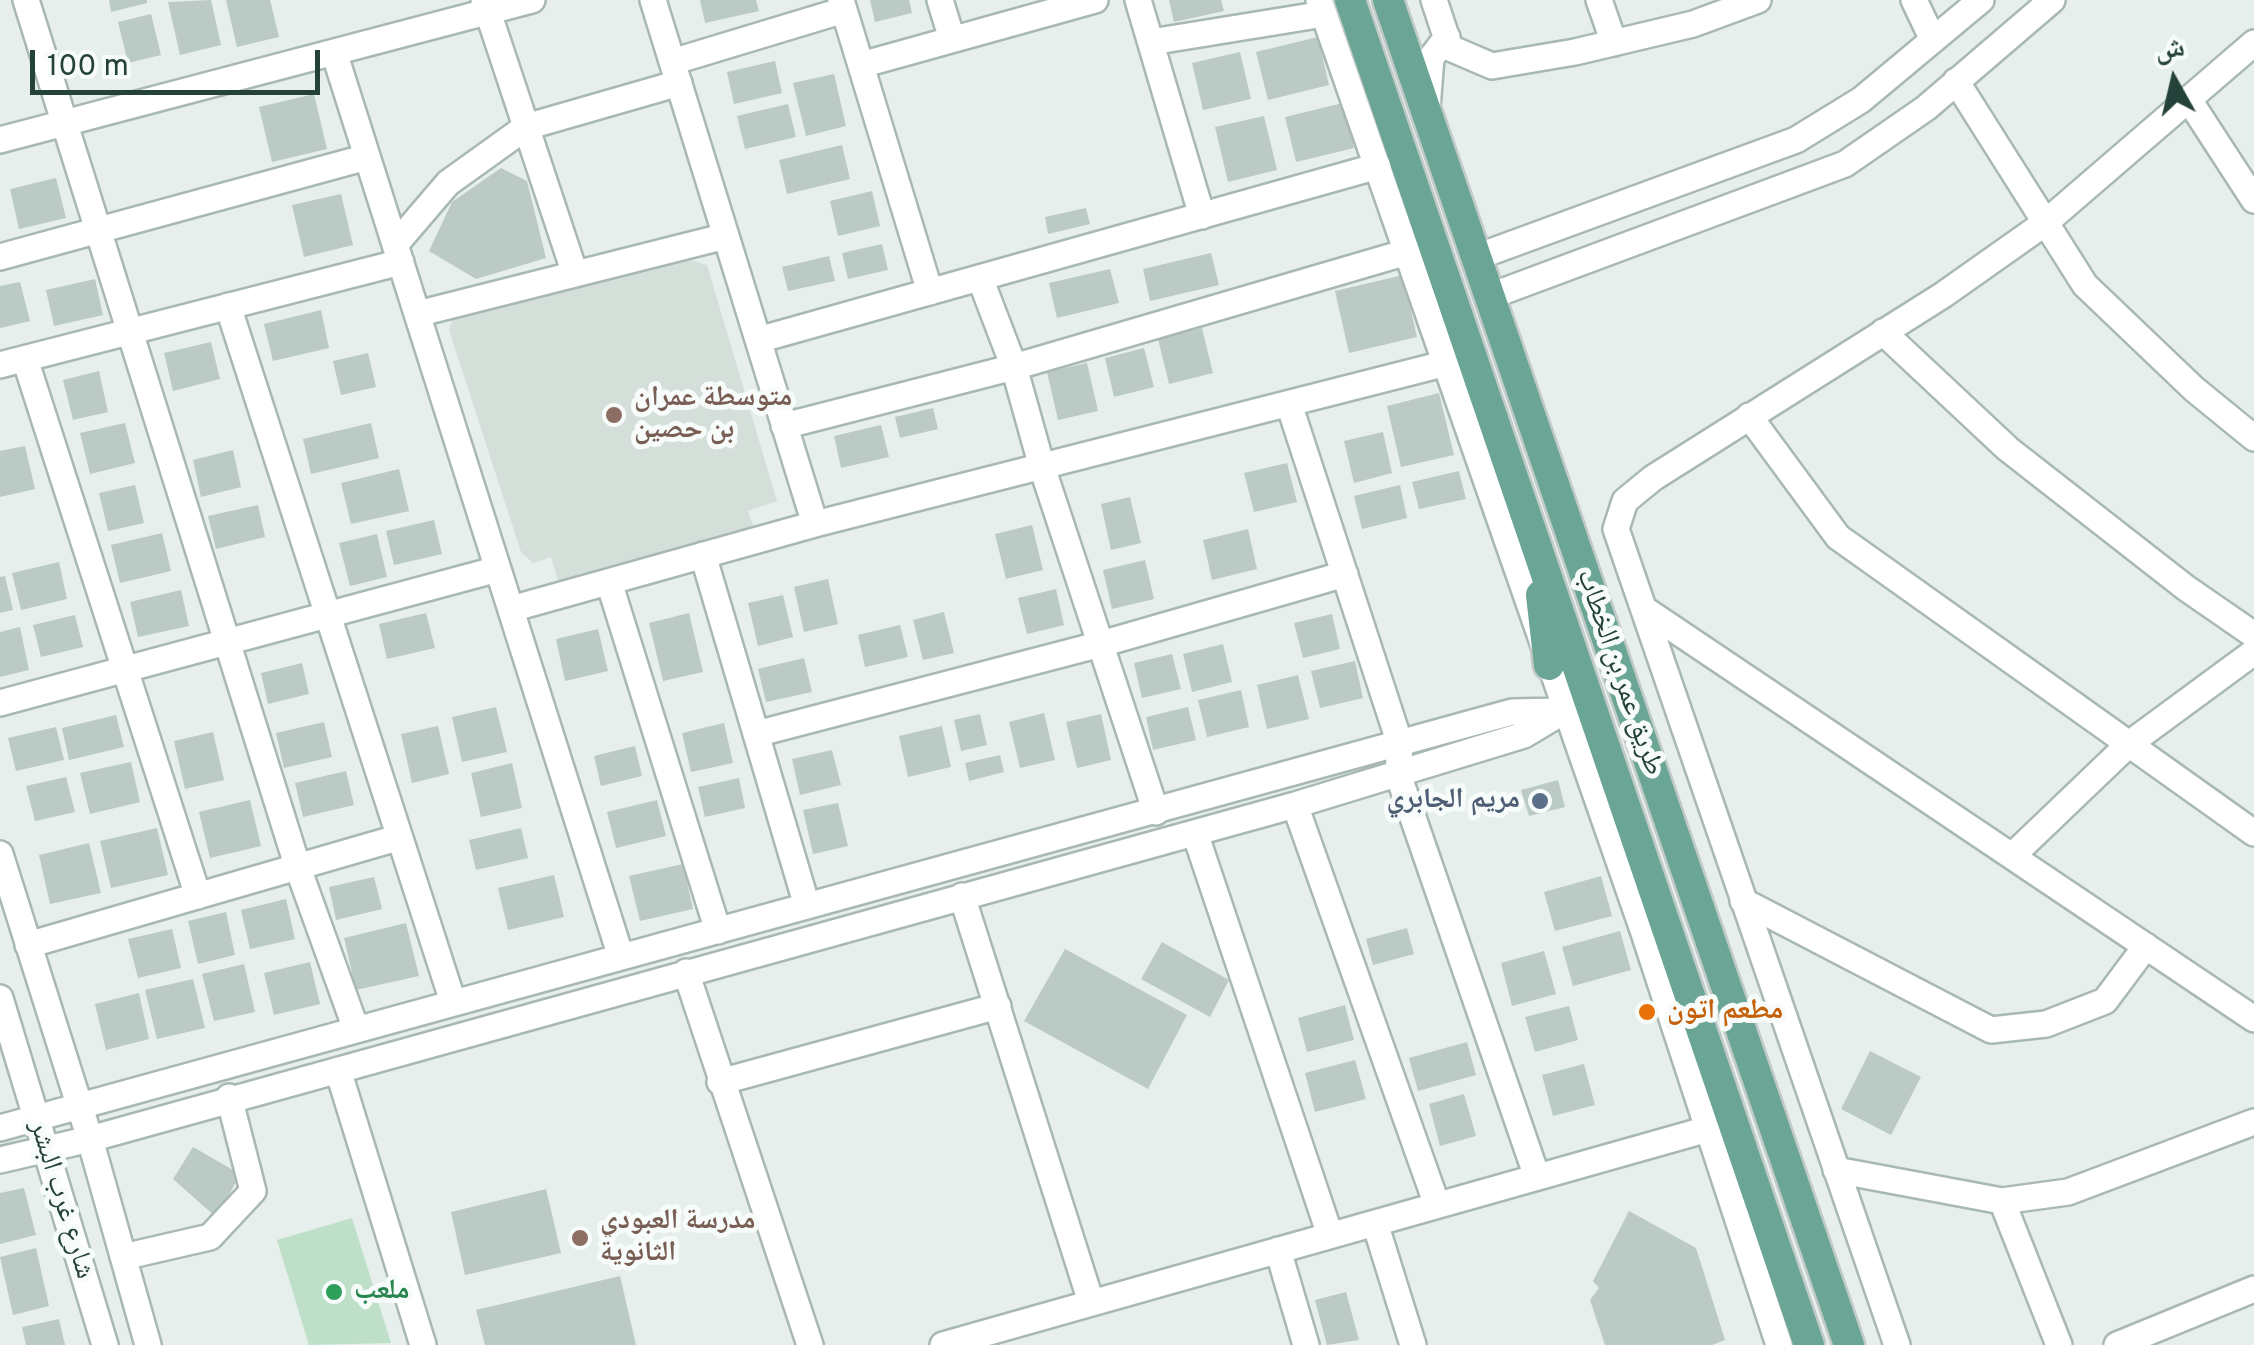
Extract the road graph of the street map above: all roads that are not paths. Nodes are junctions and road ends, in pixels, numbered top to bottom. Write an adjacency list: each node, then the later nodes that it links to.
1 (26, 0): 29 (street)
2 (532, 0): 16 (street)
3 (653, 0): 25 (street)
4 (940, 0): 18 (street)
5 (1095, 0): 18 (street)
6 (1138, 0): 20 (street)
7 (1388, 0): 28 (main road, طريق عمر بن الخطاب)
8 (1434, 0): 17 (street)
9 (1599, 0): 21 (street)
10 (1758, 0): 21 (street)
11 (1914, 0): 19 (street)
12 (1981, 0): 19 (street)
13 (2052, 0): 26 (street)
14 (843, 5): 24 (street); 25 (street)
15 (1331, 5): 20 (street); 33 (street); 61 (main road, طريق عمر بن الخطاب)
16 (486, 6): 23 (street); 30 (street)
17 (1446, 37): 21 (street); 28 (street)
18 (952, 40): 24 (street)
19 (1933, 40): 42 (street)
20 (1150, 42): 35 (street)
21 (1614, 43)
22 (2254, 43): 27 (street)
23 (334, 52): 29 (street); 32 (street)
24 (861, 64): 45 (street)
25 (676, 72): 30 (street); 38 (street)
26 (1956, 82): 36 (street); 46 (street)
27 (2189, 100): 34 (street); 36 (street)
28 (1426, 113): 42 (main road, طريق عمر بن الخطاب)
29 (64, 124): 31 (street); 37 (street)
30 (526, 127): 40 (street); 43 (street)
31 (0, 140)
32 (367, 157): 37 (street); 40 (street)
33 (1378, 166): 35 (street); 39 (street)
34 (2254, 200)
35 (1202, 216): 44 (street)
36 (2045, 224): 50 (street); 58 (street)
37 (98, 231): 41 (street); 49 (street)
38 (726, 236): 43 (street); 51 (street)
39 (1406, 252): 53 (street); 54 (street)
40 (398, 254): 47 (street); 48 (street)
41 (0, 257)
42 (1474, 258): 46 (main road, طريق عمر بن الخطاب)
43 (575, 274): 48 (street)
44 (980, 278): 45 (street); 54 (street)
45 (930, 292): 51 (street)
46 (1488, 297): 135 (main road, طريق عمر بن الخطاب)
47 (228, 306): 49 (street); 68 (street)
48 (417, 314): 63 (street)
49 (129, 331): 52 (street); 70 (street)
50 (1883, 332): 56 (street); 69 (street)
51 (758, 340): 57 (street)
52 (13, 362): 74 (street)
53 (1447, 363): 55 (street); 73 (street)
54 (1014, 367): 57 (street); 59 (street)
55 (1289, 404): 59 (street); 64 (street)
56 (1749, 416): 66 (street); 79 (street)
57 (784, 426): 60 (street)
58 (2254, 438)
59 (1042, 467): 60 (street); 71 (street)
60 (814, 524): 62 (street)
61 (1535, 538): 73 (main road); 123 (main road, طريق عمر بن الخطاب)
62 (703, 556): 65 (street); 77 (street)
63 (498, 569): 67 (street); 68 (street)
64 (1344, 574): 71 (street); 78 (street)
65 (609, 582): 67 (street); 93 (street)
66 (1644, 609): 87 (street); 91 (street)
67 (511, 610): 96 (street)
68 (329, 616): 70 (street); 85 (street)
69 (2254, 634)
70 (228, 644): 74 (street); 88 (street)
71 (1101, 644): 77 (street); 82 (street)
72 (2254, 652): 79 (street)
73 (1549, 666): 76 (street)
74 (124, 671): 75 (street); 89 (street)
75 (0, 704)
76 (1564, 711): 78 (street); 80 (street); 110 (street)
77 (756, 734): 92 (street)
78 (1400, 744): 80 (street); 82 (street)
79 (2130, 744): 84 (street); 87 (street)
80 (1398, 774): 81 (street); 115 (street)
81 (1295, 805): 83 (street); 117 (street)
82 (1156, 812): 92 (street)
83 (1195, 833): 90 (street); 119 (street)
84 (2254, 833)
85 (397, 838): 88 (street); 99 (street)
86 (0, 854): 94 (street)
87 (2012, 856): 95 (street)
88 (298, 868): 89 (street); 102 (street)
89 (198, 896): 94 (street)
90 (962, 896): 97 (street); 100 (street)
91 (1742, 901): 95 (street); 114 (street)
92 (807, 906): 93 (street)
93 (718, 931): 96 (street)
94 (28, 945): 106 (street)
95 (2146, 946): 101 (street)
96 (621, 957): 99 (street)
97 (686, 972): 103 (street); 104 (street)
98 (0, 998): 107 (street, شارع غرب البشر)
99 (453, 1002): 102 (street)
100 (998, 1006): 104 (street); 125 (street)
101 (2254, 1019)
102 (356, 1029): 106 (street)
103 (338, 1070): 105 (street); 128 (street)
104 (720, 1082): 129 (street)
105 (229, 1097): 111 (street); 122 (street)
106 (78, 1106): 107 (street); 111 (street)
107 (34, 1118): 109 (street); 112 (street, شارع غرب البشر)
108 (2254, 1122): 116 (street)
109 (0, 1128)
110 (1708, 1129): 115 (street); 120 (street)
111 (90, 1139): 112 (street); 122 (street)
112 (45, 1147): 113 (street); 126 (street, شارع غرب البشر)
113 (0, 1160)
114 (1836, 1170): 116 (street); 136 (street)
115 (1537, 1176): 117 (street)
116 (2002, 1201): 137 (street)
117 (1437, 1205): 118 (street)
118 (1375, 1223): 119 (street); 132 (street)
119 (1330, 1235): 121 (street)
120 (1744, 1237): 123 (street); 133 (street)
121 (1278, 1250): 125 (street); 131 (street)
122 (123, 1257): 127 (street)
123 (1782, 1263): 134 (main road, طريق عمر بن الخطاب)
124 (2254, 1290): 138 (street)
125 (1091, 1302): 130 (street)
126 (104, 1345)
127 (148, 1345)
128 (423, 1345)
129 (810, 1345)
130 (943, 1345)
131 (1306, 1345)
132 (1413, 1345)
133 (1780, 1345)
134 (1809, 1345)
135 (1850, 1345)
136 (1897, 1345)
137 (2058, 1345)
138 (2117, 1345)

